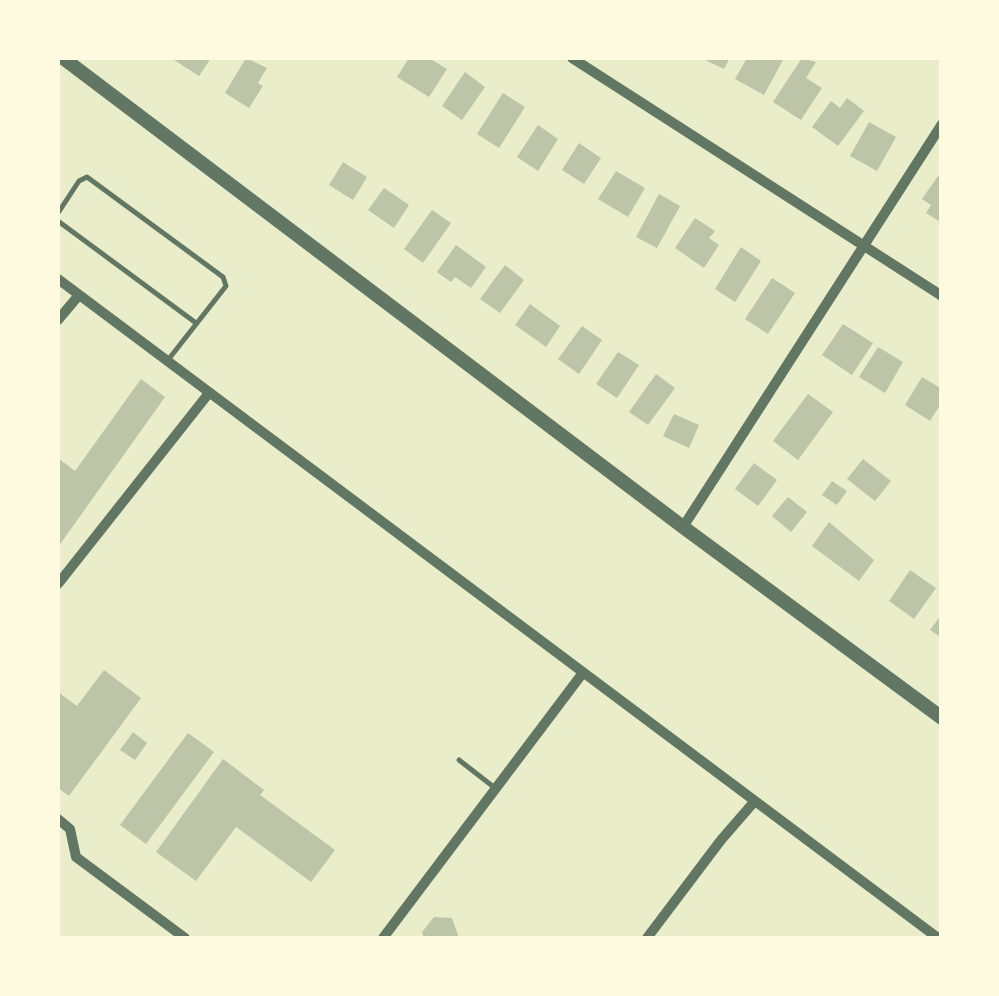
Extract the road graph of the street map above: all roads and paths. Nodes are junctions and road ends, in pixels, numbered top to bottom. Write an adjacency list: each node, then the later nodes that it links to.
1 (62, 58): 14 (street)
2 (572, 58): 6 (street)
3 (942, 124): 6 (street)
4 (58, 213): 11 (lane)
5 (58, 222): 11 (lane)
6 (864, 245): 9 (street); 14 (street)
7 (58, 279): 8 (street)
8 (79, 295): 10 (street); 12 (street)
9 (942, 296)
10 (58, 320)
11 (197, 323): 12 (lane)
12 (166, 362): 13 (street)
13 (208, 393): 15 (street); 16 (street)
14 (683, 527): 17 (street)
15 (58, 584)
16 (582, 674): 19 (street); 20 (street)
17 (942, 718)
18 (459, 760): 19 (lane)
19 (495, 788): 23 (street)
20 (754, 802): 24 (street); 25 (street)
21 (58, 819): 22 (street)
22 (185, 938)
23 (384, 938)
24 (647, 938)
25 (938, 938)

